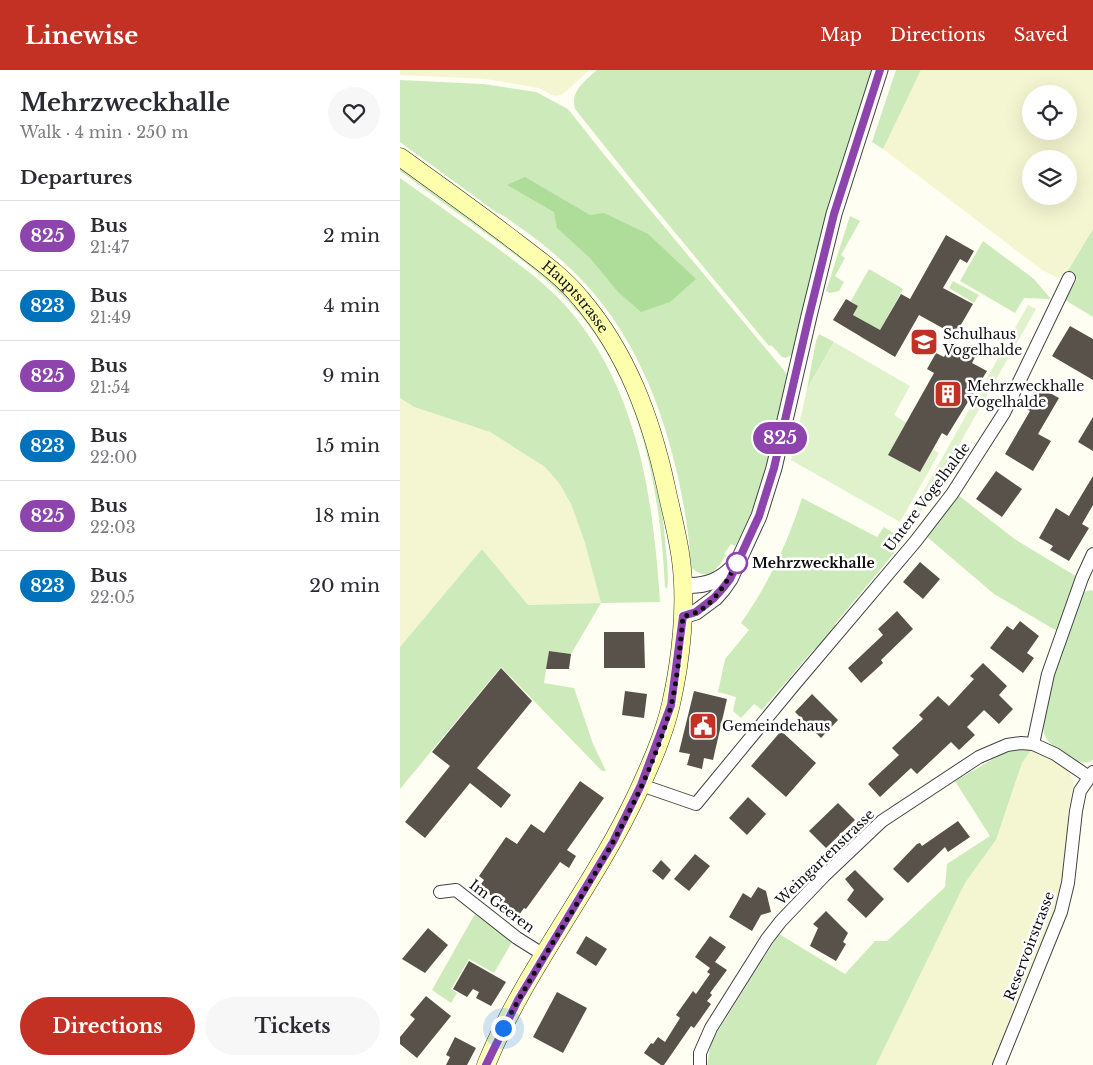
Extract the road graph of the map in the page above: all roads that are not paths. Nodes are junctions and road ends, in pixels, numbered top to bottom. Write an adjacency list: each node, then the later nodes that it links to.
1 (880, 70): 5 (street)
2 (400, 157): 6 (main road, Hauptstrasse)
3 (1070, 278): 9 (street, Untere Vogelhalde)
4 (1093, 554): 7 (street)
5 (737, 562): 6 (street); 6 (street)
6 (677, 601): 9 (main road, Hauptstrasse)
7 (1033, 744): 8 (street, Weingartenstrasse); 13 (street, Weingartenstrasse)
8 (1091, 774): 14 (street, Reservoirstrasse)
9 (641, 785): 11 (main road, Hauptstrasse)
10 (440, 892): 11 (street, Im Geeren)
11 (544, 955): 12 (main road, Hauptstrasse)
12 (486, 1065)
13 (700, 1065)
14 (999, 1065)

